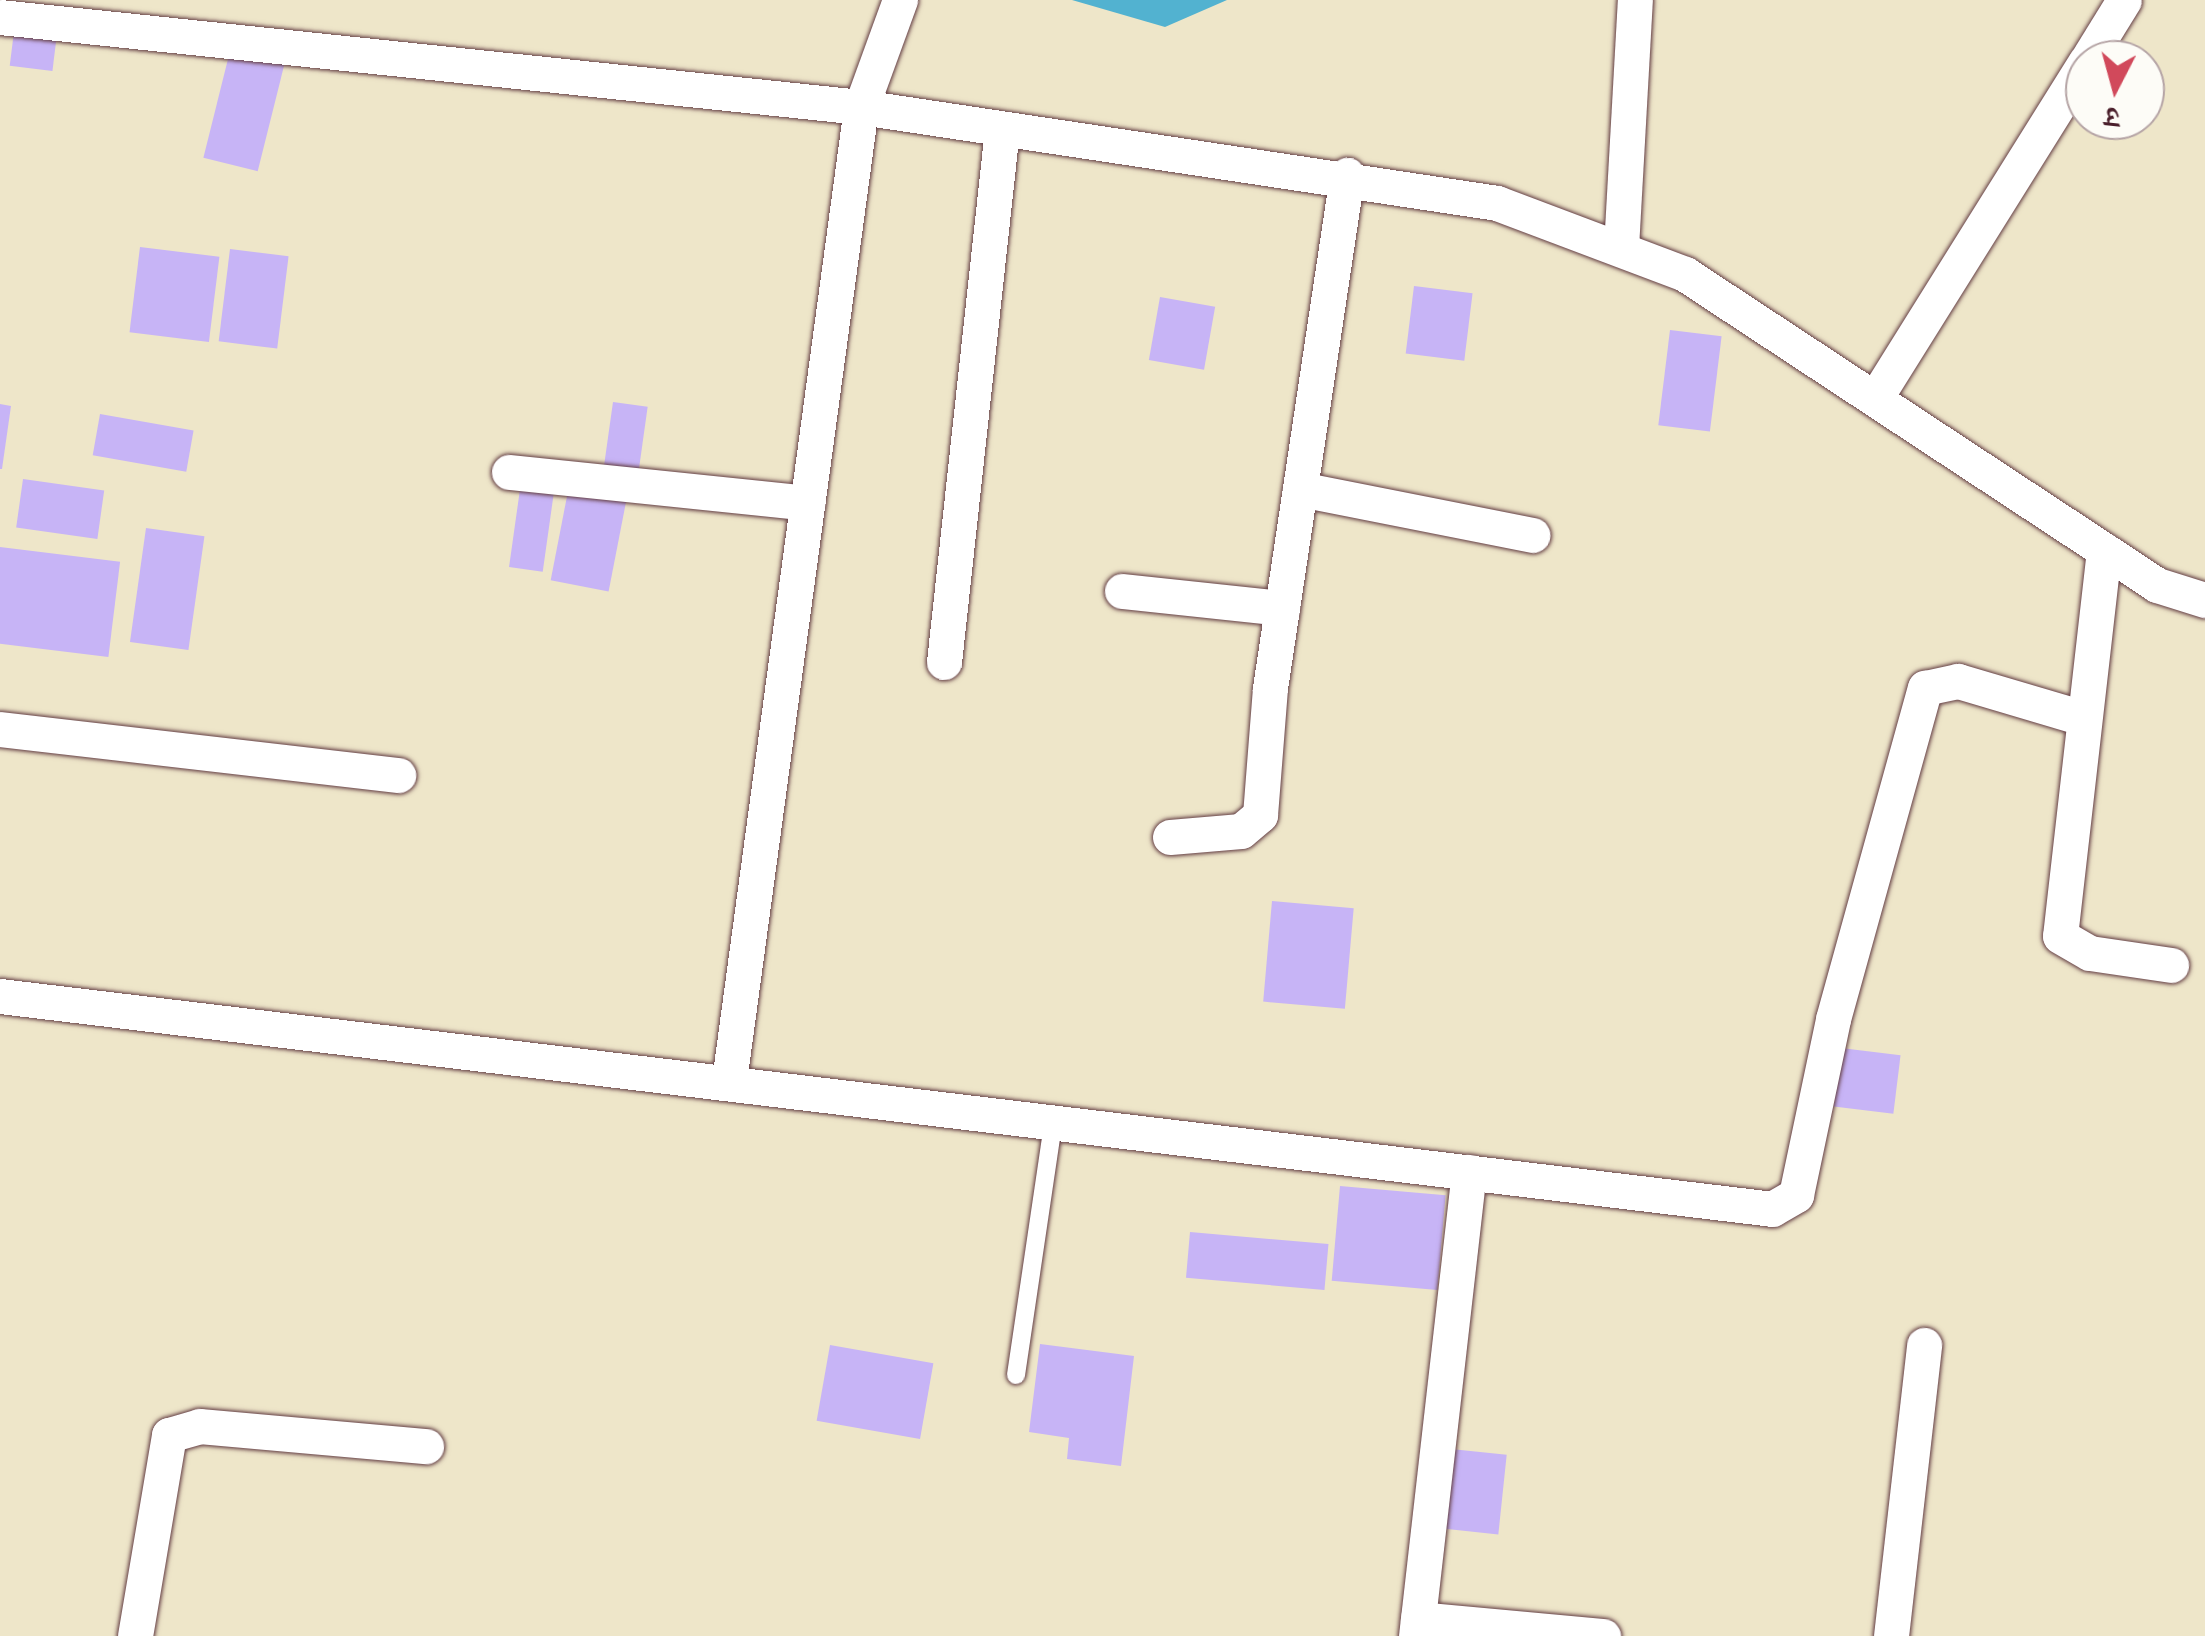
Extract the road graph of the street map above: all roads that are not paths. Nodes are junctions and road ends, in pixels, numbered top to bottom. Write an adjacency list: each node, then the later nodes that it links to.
1 (900, 0): 7 (street)
2 (1634, 0): 10 (street)
3 (2124, 0): 5 (street)
4 (0, 16): 7 (street)
5 (2099, 40)
6 (2065, 95): 11 (street)
7 (860, 107): 8 (street); 14 (street)
8 (1002, 129): 9 (street); 20 (street)
9 (1347, 175): 10 (street); 13 (street)
10 (1621, 248): 11 (street)
11 (1876, 397): 16 (street)
12 (510, 472): 14 (street)
13 (1300, 489): 15 (street); 19 (street)
14 (807, 503): 27 (street)
15 (1532, 535)
16 (2104, 550): 18 (street); 21 (street)
17 (1122, 591): 19 (street)
18 (2205, 600)
19 (1282, 608): 24 (street)
20 (944, 662)
21 (2083, 718): 25 (street); 29 (street)
22 (0, 730): 23 (street)
23 (398, 774)
24 (1170, 837)
25 (2171, 965)
26 (0, 996): 27 (street)
27 (729, 1081): 28 (street)
28 (1054, 1118): 29 (street); 31 (lane)
29 (1469, 1172): 33 (street)
30 (1924, 1345): 36 (street)
31 (1016, 1375)
32 (426, 1446): 34 (street)
33 (1417, 1628): 35 (street)
34 (135, 1636)
35 (1603, 1636)
36 (1891, 1636)

